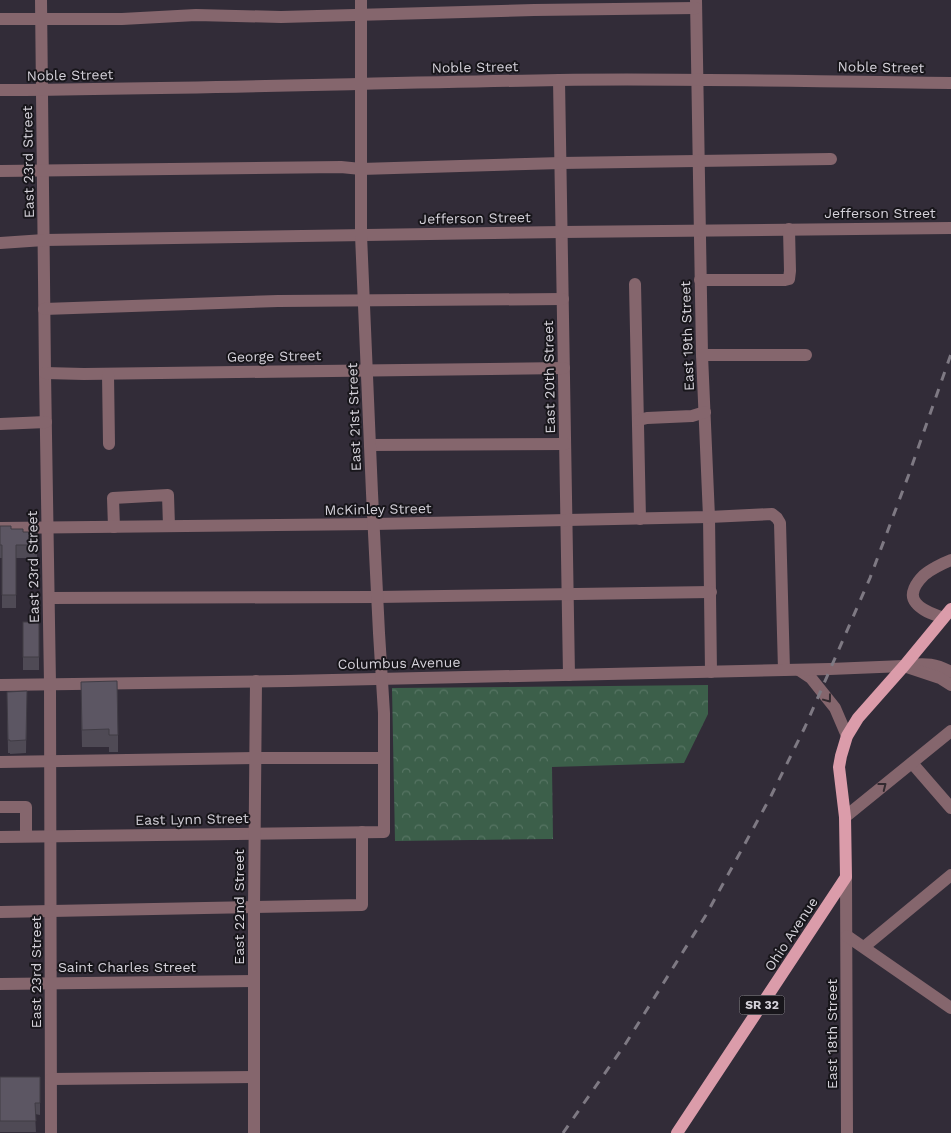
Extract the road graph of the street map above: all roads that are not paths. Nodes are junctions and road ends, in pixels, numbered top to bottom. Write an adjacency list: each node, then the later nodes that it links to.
1 (41, 0): 6 (street, East 23rd Street)
2 (360, 0): 4 (street, East 21st Street)
3 (696, 4): 4 (street); 7 (street, East 19th Street)
4 (361, 15): 6 (street); 10 (street, East 21st Street)
5 (0, 19): 6 (street)
6 (42, 19): 12 (street, East 23rd Street)
7 (697, 79): 8 (street, Noble Street); 9 (street, Noble Street); 14 (street, East 19th Street)
8 (559, 80): 10 (street, Noble Street); 15 (street, East 20th Street)
9 (951, 83)
10 (361, 85): 12 (street, Noble Street); 16 (street, East 21st Street)
11 (0, 90): 12 (street, Noble Street)
12 (42, 90): 18 (street, East 23rd Street)
13 (831, 160): 14 (street)
14 (698, 162): 15 (street); 21 (street, East 19th Street)
15 (561, 163): 16 (street); 22 (street, East 20th Street)
16 (361, 169): 18 (street); 23 (street, East 21st Street)
17 (0, 170): 18 (street)
18 (44, 170): 24 (street, East 23rd Street)
19 (951, 228): 20 (street, Jefferson Street)
20 (789, 229): 21 (street, Jefferson Street); 26 (street)
21 (700, 231): 22 (street, Jefferson Street); 26 (street, East 19th Street)
22 (562, 232): 23 (street, Jefferson Street); 28 (street, East 20th Street)
23 (362, 235): 24 (street, Jefferson Street); 29 (street, East 21st Street)
24 (44, 240): 25 (street, Jefferson Street); 30 (street, East 23rd Street)
25 (0, 243)
26 (700, 280): 32 (street, East 19th Street)
27 (635, 284): 38 (street)
28 (563, 299): 29 (street); 33 (street, East 20th Street)
29 (364, 301): 30 (street); 34 (street, East 21st Street)
30 (44, 309): 35 (street, East 23rd Street)
31 (806, 355): 32 (street)
32 (702, 356): 37 (street, East 19th Street)
33 (564, 368): 34 (street, George Street); 42 (street, East 20th Street)
34 (367, 370): 36 (street, George Street); 43 (street, East 21st Street)
35 (44, 373): 36 (street, George Street); 39 (street, East 23rd Street)
36 (108, 374): 41 (street)
37 (704, 412): 38 (street); 44 (street, East 19th Street)
38 (639, 420): 45 (street)
39 (46, 422): 40 (street); 51 (street, East 23rd Street)
40 (0, 424)
41 (109, 444)
42 (566, 444): 43 (street); 46 (street, East 20th Street)
43 (370, 445): 47 (street, East 21st Street)
44 (709, 517): 45 (street, McKinley Street); 53 (street, East 19th Street); 59 (street, McKinley Street)
45 (640, 519): 46 (street, McKinley Street)
46 (567, 520): 47 (street, McKinley Street); 54 (street, East 20th Street)
47 (374, 524): 48 (street, McKinley Street); 55 (street, East 21st Street)
48 (169, 526): 49 (street, McKinley Street); 49 (street)
49 (114, 527): 51 (street, McKinley Street)
50 (0, 528): 51 (street, McKinley Street)
51 (48, 528): 56 (street, East 23rd Street)
52 (951, 560): 57 (street)
53 (711, 592): 54 (street); 61 (street, East 19th Street)
54 (568, 594): 55 (street); 63 (street, East 20th Street)
55 (377, 597): 56 (street); 64 (street, East 21st Street)
56 (49, 598): 66 (street, East 23rd Street)
57 (947, 614): 58 (main road)
58 (904, 666): 60 (street, Columbus Avenue); 62 (street); 68 (street, Columbus Avenue); 70 (main road)
59 (784, 670): 60 (street, Columbus Avenue); 61 (street, Columbus Avenue)
60 (799, 670): 70 (street, one-way to 70)
61 (711, 672): 63 (street, Columbus Avenue)
62 (951, 672)
63 (569, 675): 64 (street, Columbus Avenue)
64 (382, 679): 65 (street, Columbus Avenue); 72 (street, East 21st Street)
65 (256, 681): 66 (street, Columbus Avenue); 71 (street, East 22nd Street)
66 (50, 684): 67 (street, Columbus Avenue); 74 (street, East 23rd Street)
67 (0, 685)
68 (951, 685)
69 (951, 731): 75 (street)
70 (847, 736): 78 (main road)
71 (255, 758): 72 (street); 74 (street); 81 (street, East 22nd Street)
72 (384, 758): 80 (street, East 21st Street)
73 (0, 762): 74 (street)
74 (50, 762): 84 (street, East 23rd Street)
75 (912, 763): 77 (street); 78 (street, one-way to 75)
76 (0, 807): 83 (street)
77 (951, 808)
78 (845, 817): 86 (main road)
79 (362, 832): 80 (street, East Lynn Street); 81 (street, East Lynn Street); 87 (street)
80 (384, 832)
81 (254, 834): 84 (street, East Lynn Street); 87 (street, East 22nd Street)
82 (0, 836): 83 (street, East Lynn Street)
83 (26, 836): 84 (street, East Lynn Street)
84 (50, 836): 88 (street, East 23rd Street)
85 (951, 875): 91 (street)
86 (846, 877): 90 (street, East 18th Street); 100 (main road, Ohio Avenue / SR 32)
87 (254, 907): 88 (street); 92 (street, East 22nd Street)
88 (51, 911): 89 (street); 93 (street, East 23rd Street)
89 (0, 912)
90 (847, 936): 91 (street); 101 (street, East 18th Street)
91 (864, 948): 95 (street)
92 (254, 981): 93 (street, Saint Charles Street); 96 (street, East 22nd Street)
93 (51, 983): 94 (street, Saint Charles Street); 97 (street, East 23rd Street)
94 (0, 984)
95 (951, 1008)
96 (254, 1078): 97 (street); 99 (street, East 22nd Street)
97 (51, 1079): 98 (street, East 23rd Street)
98 (51, 1133)
99 (254, 1133)
100 (677, 1133)
101 (847, 1133)

